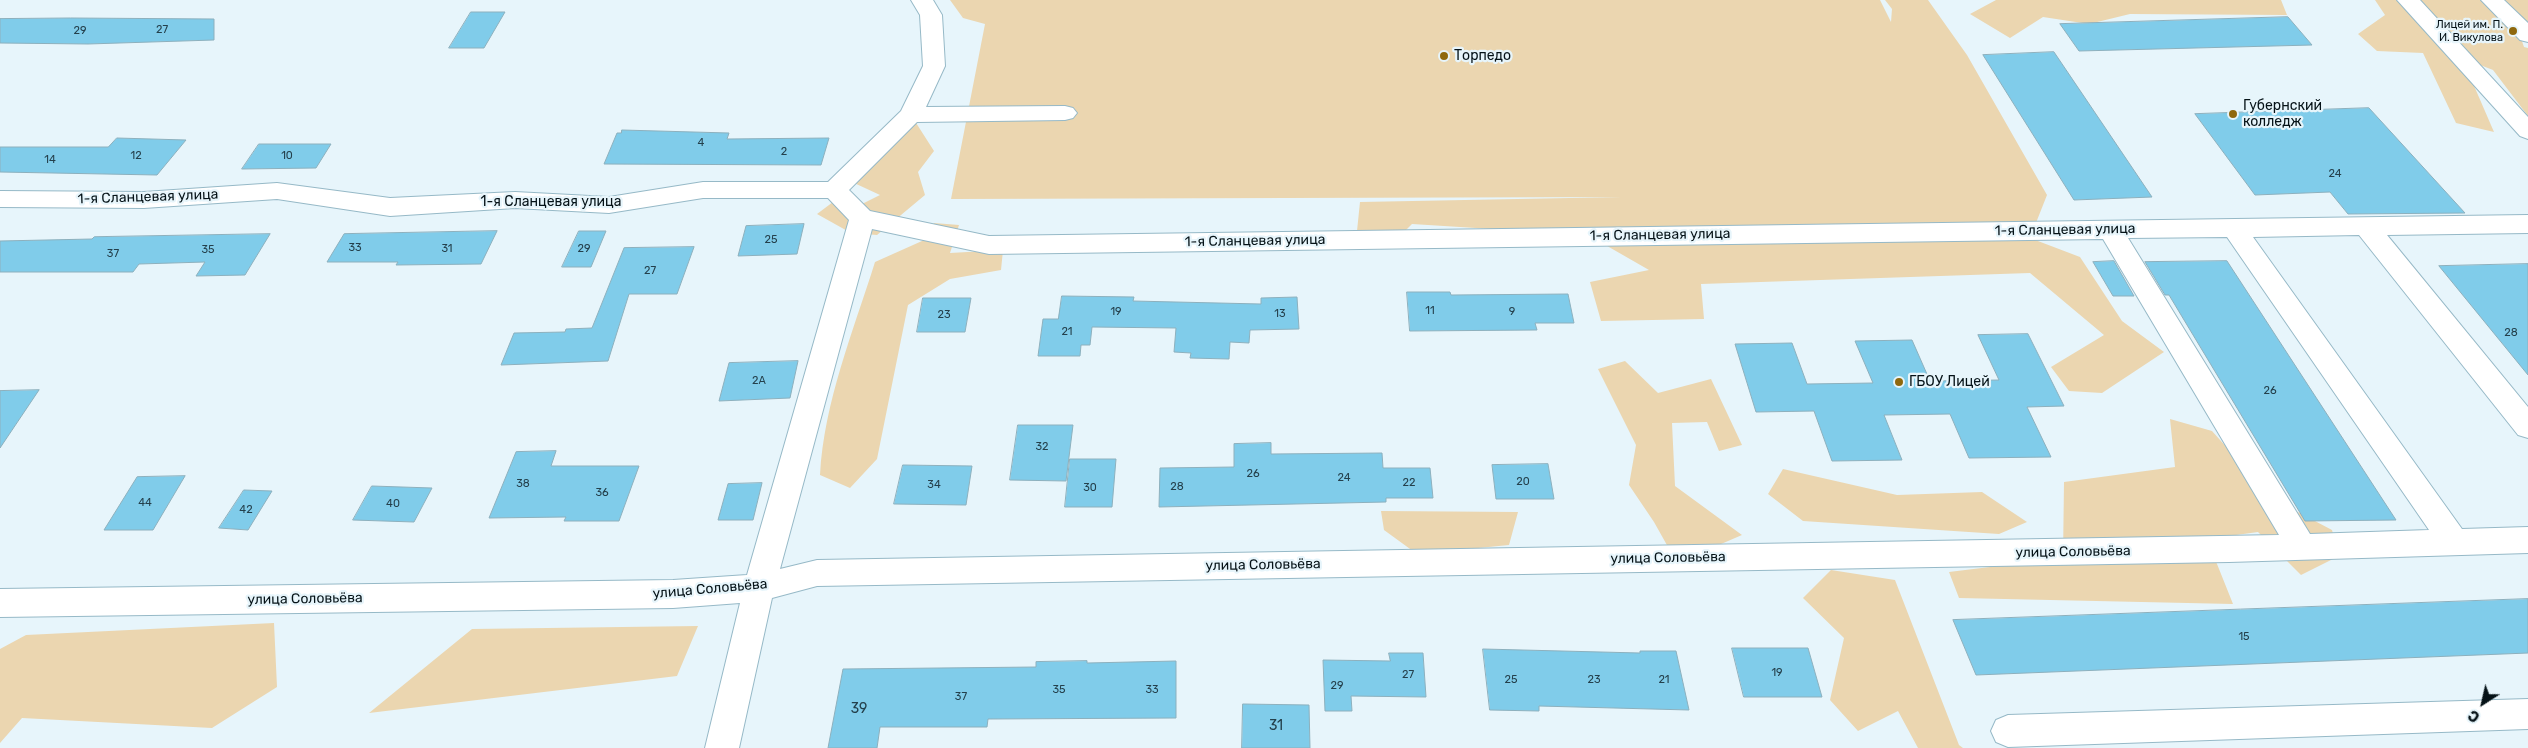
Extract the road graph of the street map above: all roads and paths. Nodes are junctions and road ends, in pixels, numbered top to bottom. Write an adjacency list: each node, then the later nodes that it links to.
1 (922, 0): 6 (street)
2 (2408, 0): 7 (street)
3 (2492, 0): 4 (street)
4 (2528, 36)
5 (1065, 113): 6 (street)
6 (911, 115): 8 (street)
7 (2528, 131)
8 (834, 190): 9 (street, 1-я Сланцевая улица); 10 (street)
9 (0, 199)
10 (862, 218): 14 (street, 1-я Сланцевая улица); 19 (street)
11 (2528, 224): 12 (street, 1-я Сланцевая улица)
12 (2366, 226): 13 (street, 1-я Сланцевая улица); 15 (street)
13 (2233, 228): 14 (street, 1-я Сланцевая улица); 17 (street)
14 (2110, 229): 18 (street)
15 (2528, 428)
16 (2528, 540): 17 (street, улица Соловьёва)
17 (2454, 542): 18 (street, улица Соловьёва)
18 (2302, 547): 19 (street, улица Соловьёва)
19 (759, 588): 20 (street, улица Соловьёва); 23 (street)
20 (0, 603)
21 (2528, 714): 22 (street)
22 (2008, 731)
23 (722, 748)

